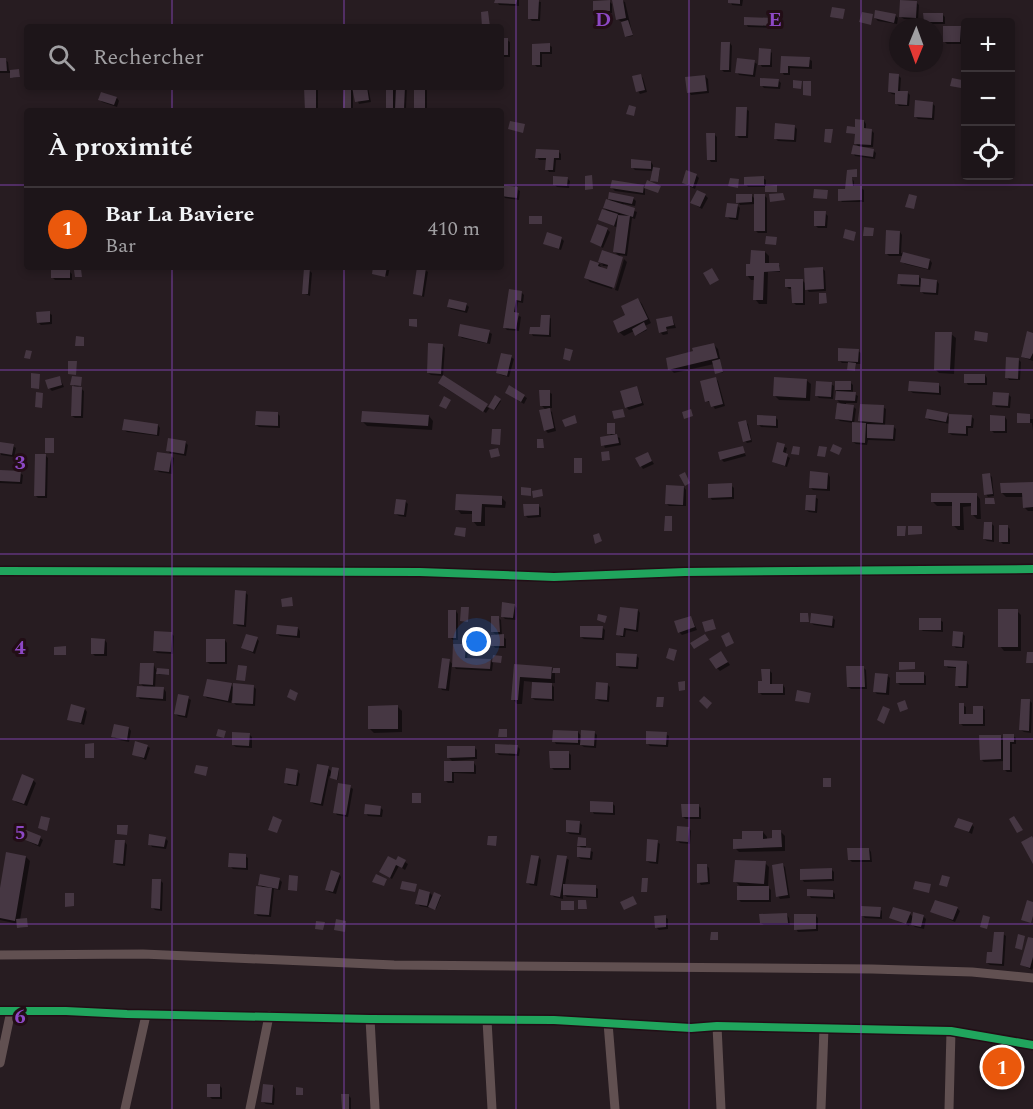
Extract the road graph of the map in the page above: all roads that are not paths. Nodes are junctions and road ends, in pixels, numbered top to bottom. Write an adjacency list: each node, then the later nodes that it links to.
1 (1033, 570): 2 (street)
2 (0, 571)
3 (0, 955): 4 (street)
4 (1033, 978)
5 (0, 1011): 6 (street)
6 (11, 1011): 7 (street); 16 (street)
7 (146, 1015): 8 (street); 17 (street)
8 (269, 1016): 9 (street); 18 (street)
9 (369, 1019): 10 (street); 19 (street)
10 (487, 1020): 11 (street); 20 (street)
11 (608, 1023): 12 (street); 21 (street)
12 (717, 1026): 13 (street); 22 (street)
13 (824, 1028): 14 (street); 23 (street)
14 (951, 1031): 15 (street); 24 (street)
15 (1033, 1045)
16 (0, 1063)
17 (125, 1109)
18 (250, 1109)
19 (375, 1109)
20 (492, 1109)
21 (615, 1109)
22 (721, 1109)
23 (821, 1109)
24 (949, 1109)

